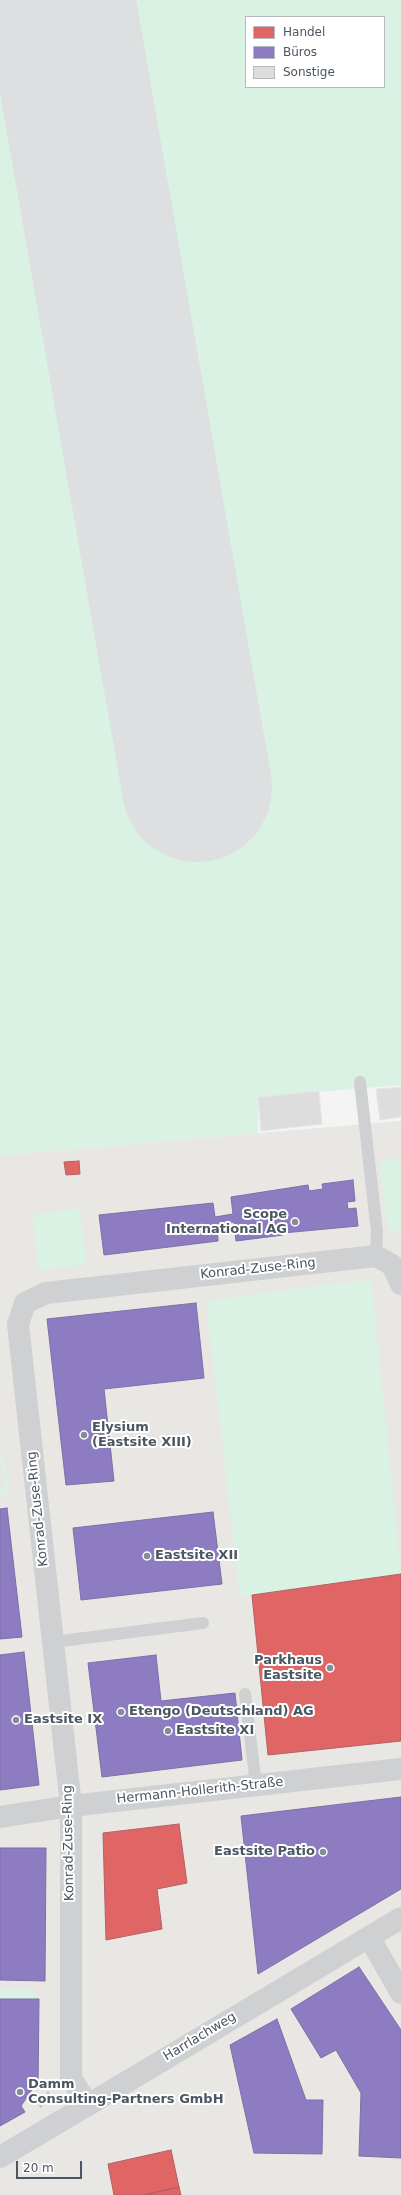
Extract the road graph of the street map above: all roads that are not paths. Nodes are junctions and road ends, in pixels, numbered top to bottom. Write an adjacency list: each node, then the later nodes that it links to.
1 (360, 1082): 2 (lane)
2 (376, 1256): 3 (street); 5 (street, Konrad-Zuse-Ring)
3 (401, 1284)
4 (203, 1623): 5 (lane)
5 (53, 1642): 9 (street, Konrad-Zuse-Ring)
6 (245, 1694): 8 (lane)
7 (401, 1769): 8 (street, Hermann-Hollerith-Straße)
8 (256, 1785): 9 (street, Hermann-Hollerith-Straße)
9 (71, 1806): 10 (street, Hermann-Hollerith-Straße); 14 (street, Konrad-Zuse-Ring)
10 (0, 1817)
11 (401, 1918): 12 (street, Harrlachweg)
12 (369, 1937): 13 (street); 14 (street, Harrlachweg)
13 (401, 1993)
14 (88, 2105): 15 (street, Harrlachweg)
15 (0, 2157)

